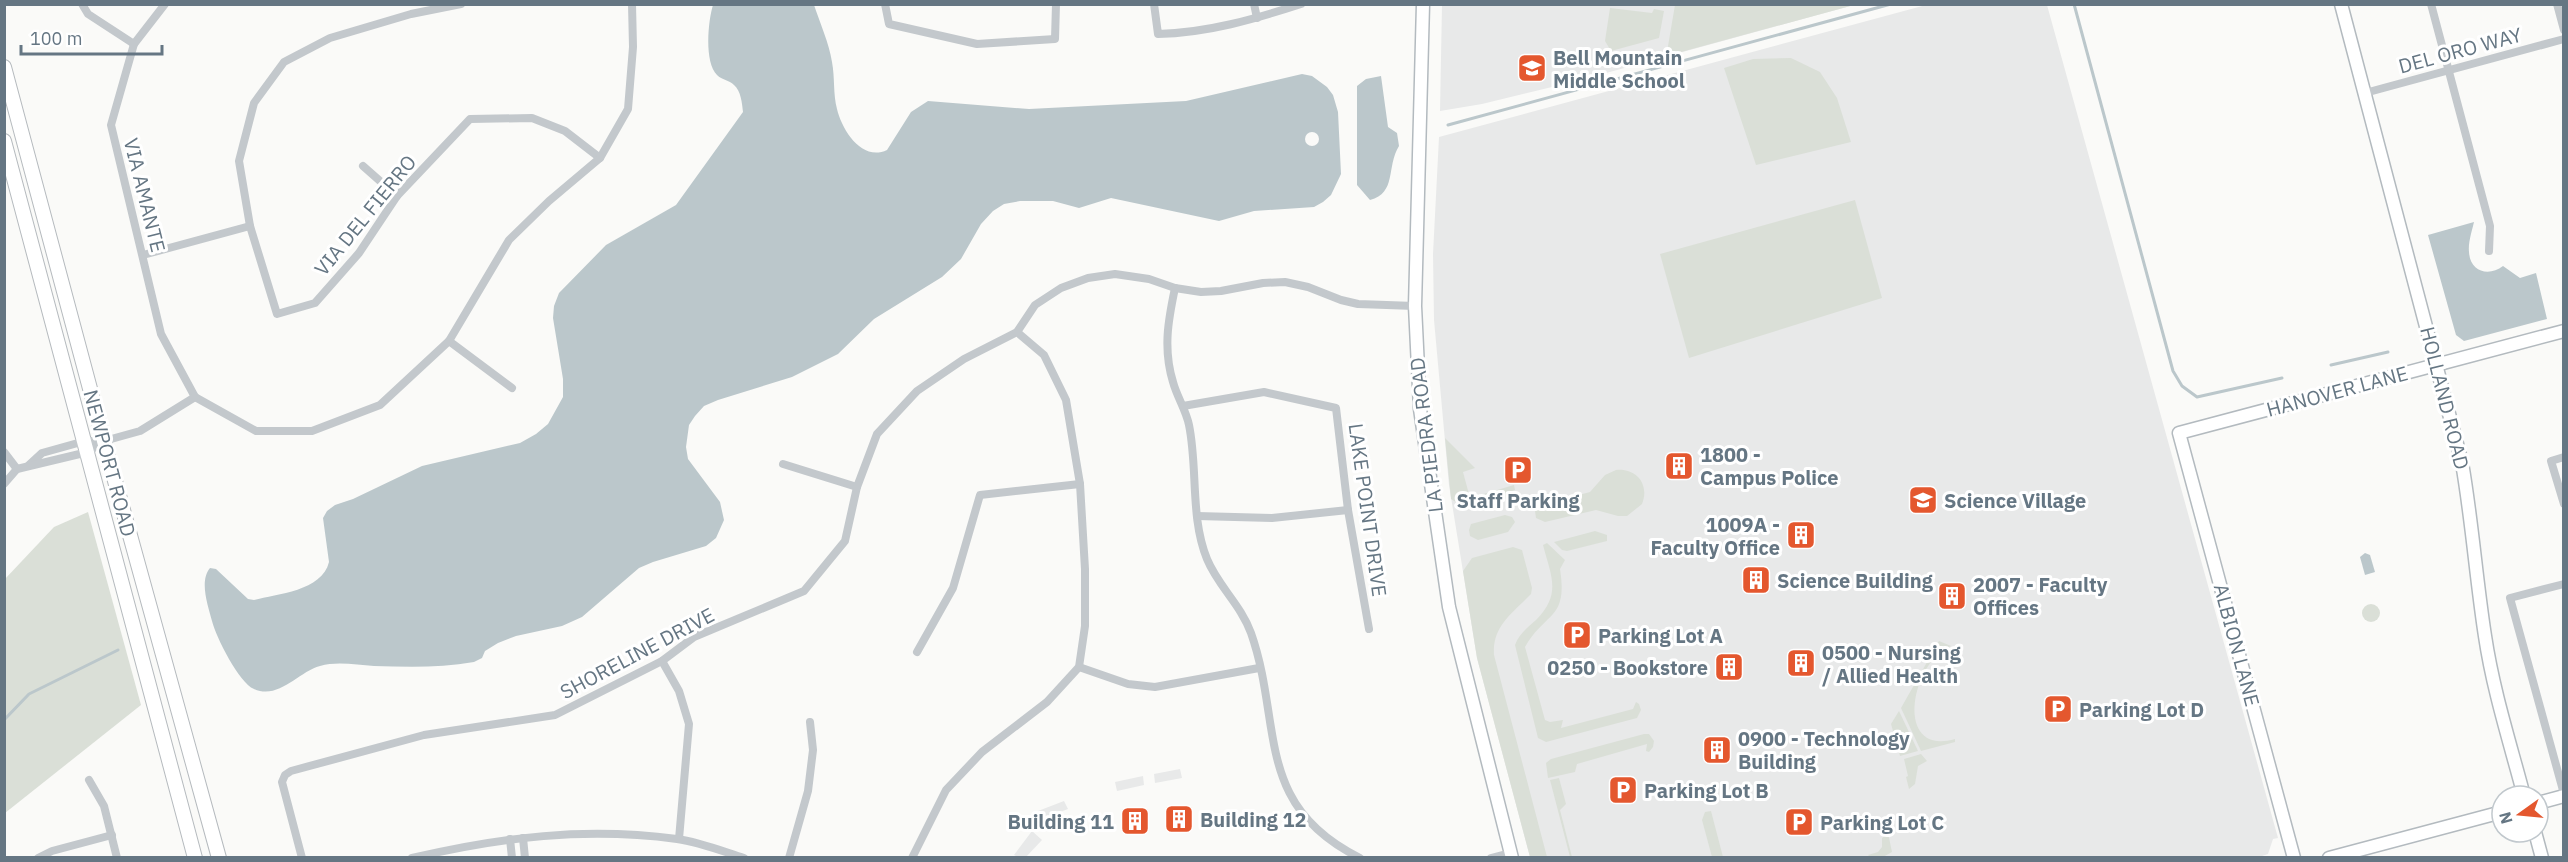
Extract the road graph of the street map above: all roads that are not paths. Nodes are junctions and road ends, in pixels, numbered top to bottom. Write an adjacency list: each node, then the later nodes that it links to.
1 (82, 4): 19 (street)
2 (165, 4): 19 (street, VIA AMANTE)
3 (408, 4): 15 (street)
4 (461, 4): 15 (street)
5 (632, 4): 24 (street)
6 (885, 4): 7 (street)
7 (1056, 4)
8 (1154, 4): 16 (street)
9 (1254, 4): 16 (street)
10 (1301, 4): 16 (street)
11 (1423, 4): 31 (street, LA PIEDRA ROAD)
12 (2341, 4): 22 (street, HOLLAND ROAD)
13 (2431, 4): 21 (street)
14 (2557, 4): 17 (street)
15 (411, 14): 27 (street)
16 (1257, 18)
17 (2564, 30)
18 (2564, 39): 21 (street, DEL ORO WAY)
19 (134, 44): 29 (street, VIA AMANTE)
20 (4, 67): 40 (main road, NEWPORT ROAD)
21 (2449, 70): 22 (street, DEL ORO WAY); 28 (street)
22 (2365, 93): 35 (street, HOLLAND ROAD)
23 (4, 141): 41 (main road, NEWPORT ROAD)
24 (600, 158): 26 (street, VIA DEL FIERRO); 34 (street)
25 (363, 166): 26 (street)
26 (397, 195): 27 (street, VIA DEL FIERRO)
27 (250, 226): 29 (street)
28 (2488, 251)
29 (143, 255): 37 (street, VIA AMANTE)
30 (1175, 288): 31 (street, SHORELINE DRIVE); 33 (street, SHORELINE DRIVE); 38 (street)
31 (1415, 306): 67 (street, LA PIEDRA ROAD)
32 (2564, 331): 35 (street, HANOVER LANE)
33 (1017, 332): 47 (street); 48 (street, SHORELINE DRIVE)
34 (449, 341): 36 (street); 37 (street)
35 (2437, 364): 39 (street, HANOVER LANE); 60 (street, HOLLAND ROAD)
36 (512, 388)
37 (195, 397): 40 (street)
38 (1183, 406): 50 (street, LAKE POINT DRIVE); 51 (street)
39 (2180, 433): 81 (street, ALBION LANE)
40 (104, 441): 41 (street); 71 (main road, NEWPORT ROAD)
41 (87, 446): 45 (street); 70 (main road, NEWPORT ROAD)
42 (4, 452): 45 (street)
43 (2564, 457): 49 (street)
44 (783, 464): 48 (street)
45 (17, 469): 46 (street)
46 (4, 484)
47 (1080, 484): 54 (street); 56 (street)
48 (857, 487): 55 (street, SHORELINE DRIVE)
49 (2564, 504)
50 (1348, 510): 51 (street); 53 (street, LAKE POINT DRIVE)
51 (1197, 516): 57 (street)
52 (2564, 584): 61 (street)
53 (1369, 629)
54 (917, 652)
55 (662, 661): 66 (street); 72 (street, SHORELINE DRIVE)
56 (1079, 667): 57 (street); 78 (street)
57 (1259, 668): 79 (street)
58 (810, 722): 77 (street)
59 (89, 780): 63 (street)
60 (2521, 784)
61 (2564, 795)
62 (2490, 815): 82 (street)
63 (112, 835): 68 (street); 69 (street)
64 (510, 838): 65 (street); 73 (street); 74 (street)
65 (523, 838): 66 (street); 75 (street)
66 (679, 839): 76 (street)
67 (1511, 855): 80 (street)
68 (38, 858)
69 (117, 858)
70 (195, 858)
71 (219, 858)
72 (302, 858)
73 (411, 858)
74 (512, 858)
75 (525, 858)
76 (744, 858)
77 (789, 858)
78 (912, 858)
79 (1360, 858)
80 (1491, 858)
81 (2294, 858)
82 (2329, 858)

